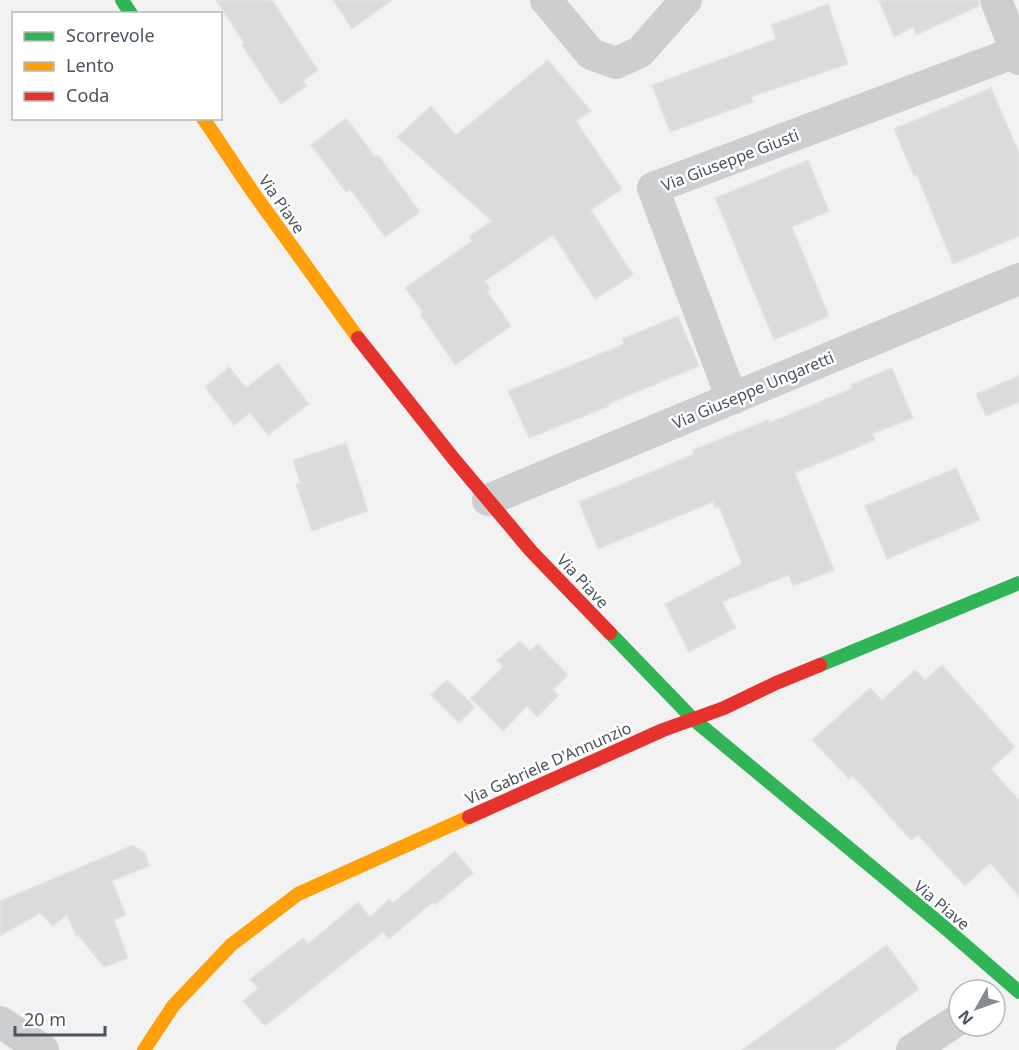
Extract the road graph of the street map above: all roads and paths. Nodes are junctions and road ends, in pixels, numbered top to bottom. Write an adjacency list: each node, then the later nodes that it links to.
1 (546, 0): 2 (street)
2 (686, 0)
3 (996, 0): 4 (street)
4 (1018, 55): 7 (street, Via Giuseppe Giusti)
5 (204, 120): 8 (main road, Via Piave)
6 (1019, 279): 7 (street, Via Giuseppe Ungaretti)
7 (732, 399): 8 (street, Via Giuseppe Ungaretti)
8 (488, 500): 10 (main road, Via Piave)
9 (1019, 583): 10 (main road, Via Gabriele D'Annunzio)
10 (693, 719): 11 (main road, Via Piave); 15 (main road, Via Gabriele D'Annunzio)
11 (1008, 990)
12 (0, 1022): 14 (street)
13 (947, 1027): 16 (street)
14 (43, 1050)
15 (144, 1050)
16 (912, 1050)

